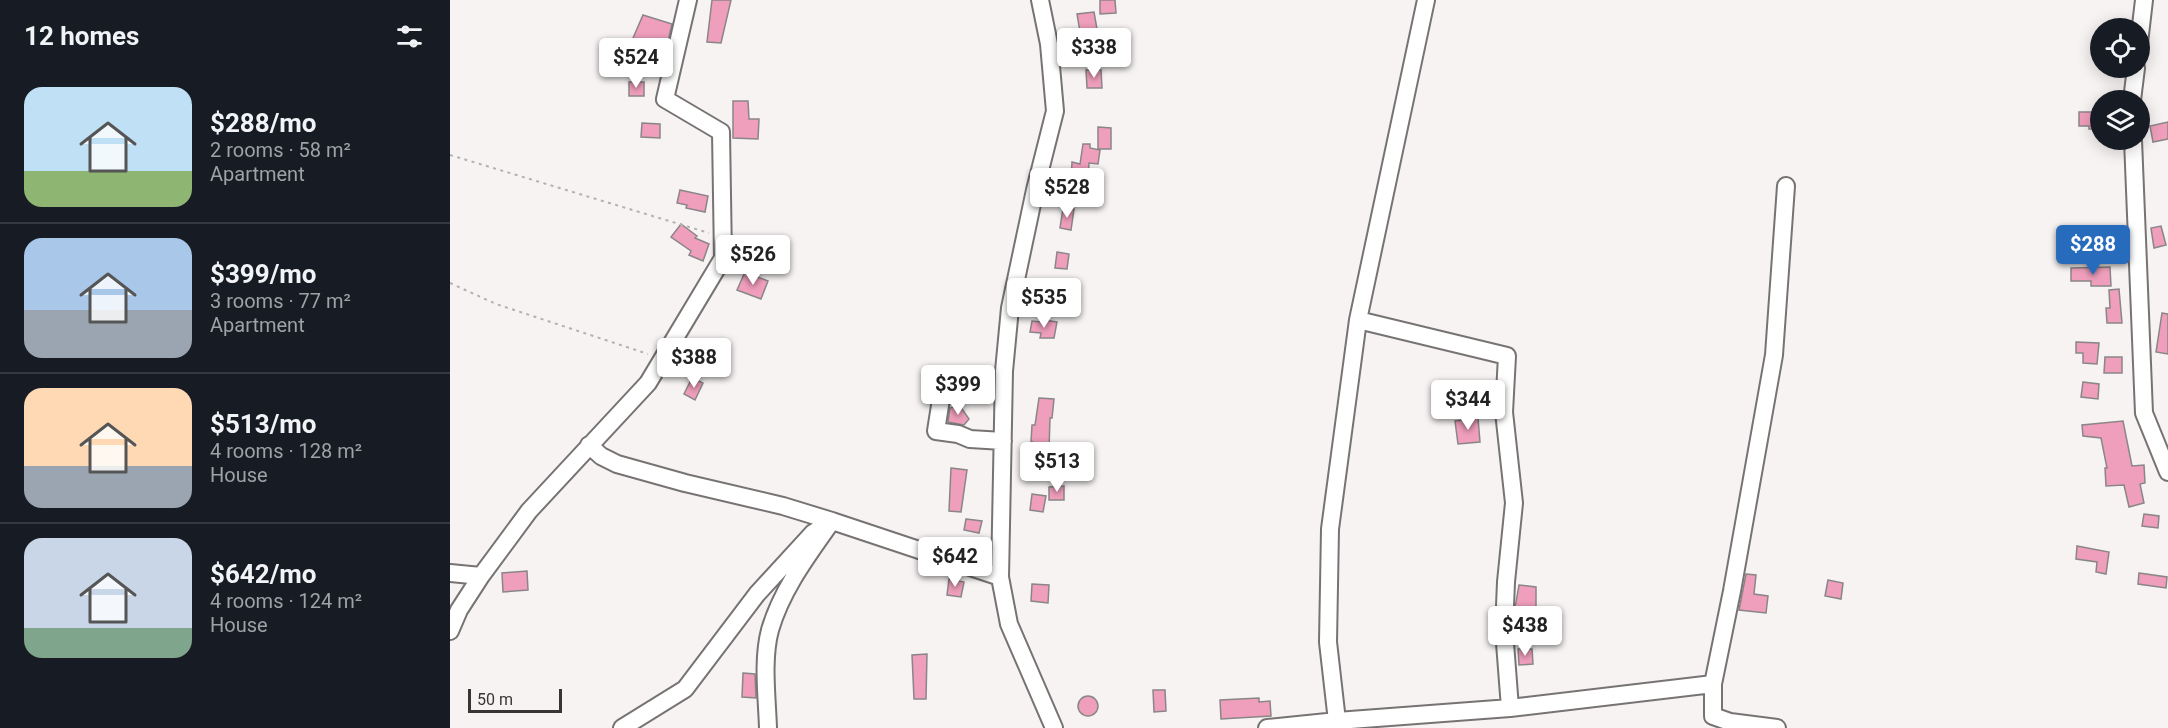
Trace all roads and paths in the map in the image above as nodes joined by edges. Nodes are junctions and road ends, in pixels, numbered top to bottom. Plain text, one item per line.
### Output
1 (688, 0) edge
2 (1040, 0) edge
3 (1426, 0) edge
4 (2144, 0) edge
5 (2142, 18) edge
6 (2133, 150) edge
7 (450, 155) edge
8 (1786, 186) dead end
9 (723, 238) junction
10 (450, 283) edge
11 (1358, 320) junction
12 (662, 359) junction
13 (944, 380) dead end
14 (1003, 441) junction
15 (590, 445) junction
16 (2168, 472) edge
17 (832, 521) junction
18 (450, 573) edge
19 (481, 576) junction
20 (1000, 577) junction
21 (450, 631) edge
22 (1713, 684) junction
23 (1510, 708) junction
24 (1337, 722) junction
25 (1712, 722) edge
26 (622, 728) edge
27 (768, 728) edge
28 (1054, 728) edge
29 (1267, 728) edge
30 (1777, 728) edge

1 - 9 street
2 - 14 street
3 - 11 street
4 - 5 street
6 - 16 street
7 - 9 path
8 - 22 street
9 - 12 street
10 - 12 path
11 - 23 street
11 - 24 street
12 - 15 street
13 - 14 street
14 - 20 street
15 - 17 street
15 - 19 street
17 - 20 street
17 - 26 street
17 - 27 street
18 - 19 street
19 - 21 street
20 - 28 street
22 - 23 street
22 - 25 street
23 - 24 street
24 - 29 street
25 - 30 street

